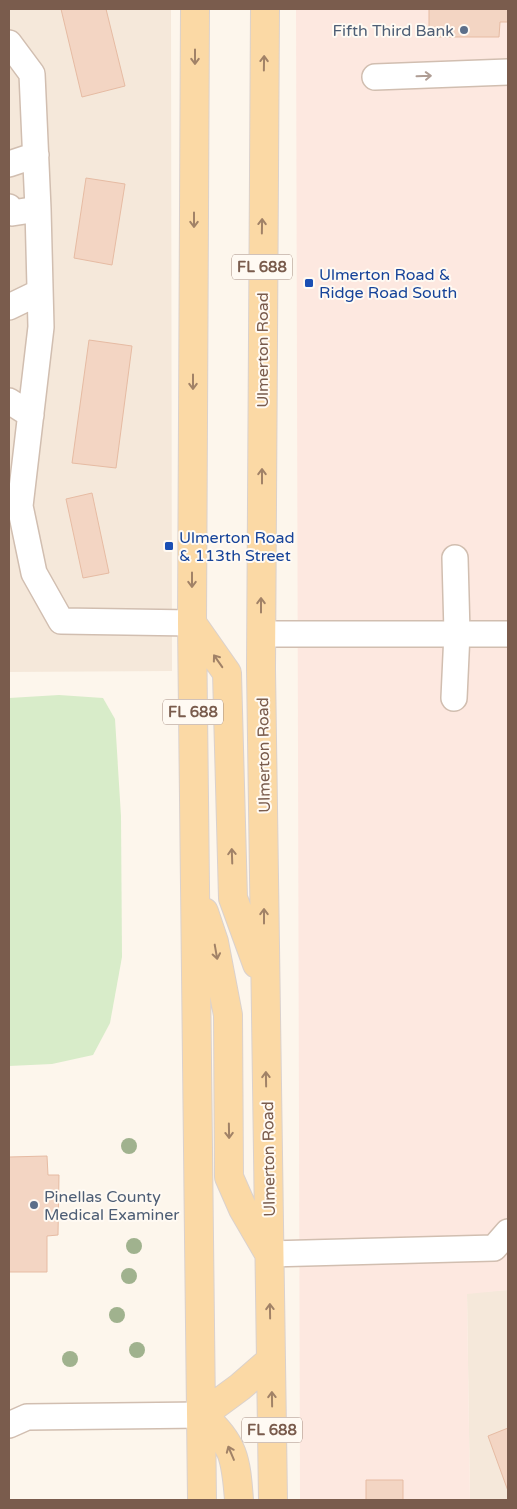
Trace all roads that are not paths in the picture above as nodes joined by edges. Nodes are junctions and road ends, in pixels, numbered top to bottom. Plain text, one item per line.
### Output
1 (195, 9) edge
2 (265, 9) edge
3 (9, 42) edge
4 (508, 72) edge
5 (375, 77) dead end
6 (36, 155) junction
7 (9, 164) edge
8 (9, 207) edge
9 (38, 209) junction
10 (40, 292) junction
11 (9, 307) edge
12 (9, 401) edge
13 (31, 415) junction
14 (15, 509) edge
15 (455, 558) dead end
16 (192, 623) junction
17 (457, 633) junction
18 (261, 634) junction
19 (508, 634) edge
20 (454, 698) dead end
21 (196, 890) junction
22 (265, 987) junction
23 (508, 1232) edge
24 (269, 1254) junction
25 (271, 1360) junction
26 (202, 1415) junction
27 (9, 1425) edge
28 (202, 1500) edge
29 (239, 1500) edge
30 (273, 1500) edge

1 -> 16 main road, FL 688
18 -> 2 main road, Ulmerton Road / FL 688
3 - 6 lane
5 -> 4 lane
6 - 7 lane
6 - 9 lane
8 - 9 lane
9 - 10 lane
10 - 11 lane
10 - 13 lane
12 - 13 lane
13 - 14 lane
14 - 16 lane
15 - 17 lane
16 - 21 main road, FL 688
22 -> 16 main road
17 - 18 lane
17 - 19 lane
17 - 20 lane
22 -> 18 main road, Ulmerton Road / FL 688
21 -> 24 main road
21 - 26 main road, FL 688
24 -> 22 main road, Ulmerton Road / FL 688
23 - 24 lane
25 -> 24 main road, Ulmerton Road / FL 688
25 - 26 main road
30 -> 25 main road, Ulmerton Road / FL 688
26 - 27 lane
26 - 28 main road, FL 688
29 -> 26 main road

